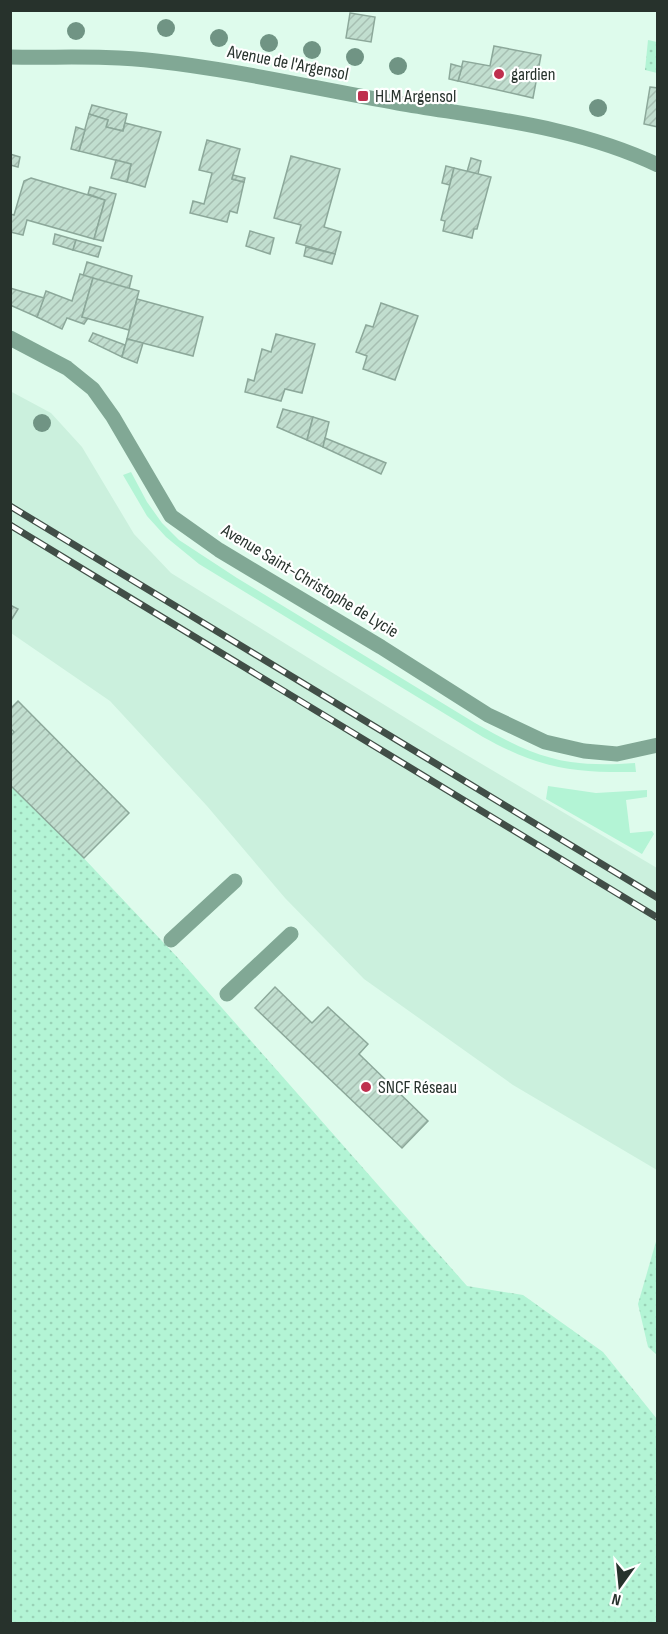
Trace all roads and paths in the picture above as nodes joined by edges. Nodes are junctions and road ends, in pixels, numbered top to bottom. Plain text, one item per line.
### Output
1 (10, 57) edge
2 (657, 165) edge
3 (10, 338) edge
4 (657, 745) edge
5 (236, 881) dead end
6 (291, 933) dead end
7 (171, 940) dead end
8 (227, 994) dead end

1 - 2 street, Avenue de l'Argensol
3 - 4 street, Avenue Saint-Christophe de Lycie
5 - 7 street
6 - 8 street

